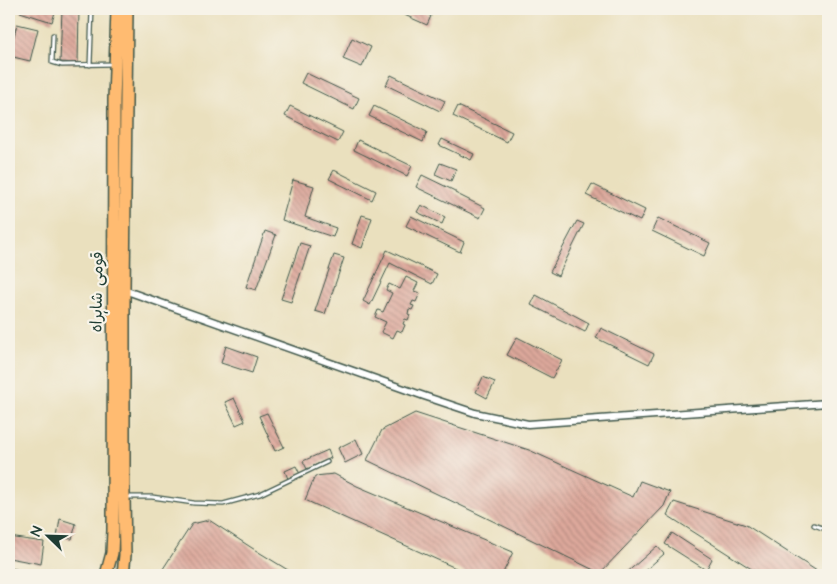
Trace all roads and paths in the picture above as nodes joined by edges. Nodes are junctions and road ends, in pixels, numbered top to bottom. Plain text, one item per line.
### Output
1 (92, 9) edge
2 (117, 9) edge
3 (127, 9) edge
4 (53, 35) dead end
5 (114, 64) junction
6 (90, 65) junction
7 (124, 290) junction
8 (828, 403) edge
9 (327, 462) dead end
10 (124, 497) junction
11 (828, 522) edge
12 (814, 526) dead end
13 (827, 530) edge
14 (106, 575) edge
15 (123, 575) edge

1 - 6 lane
2 - 5 highway, قومی شاہراہ
3 - 7 highway, قومی شاہراہ
4 - 6 lane
5 - 6 lane
5 - 14 highway, قومی شاہراہ
7 - 8 street
7 - 10 highway, قومی شاہراہ
9 - 10 lane
10 - 15 highway, قومی شاہراہ
11 - 13 lane
12 - 13 lane

